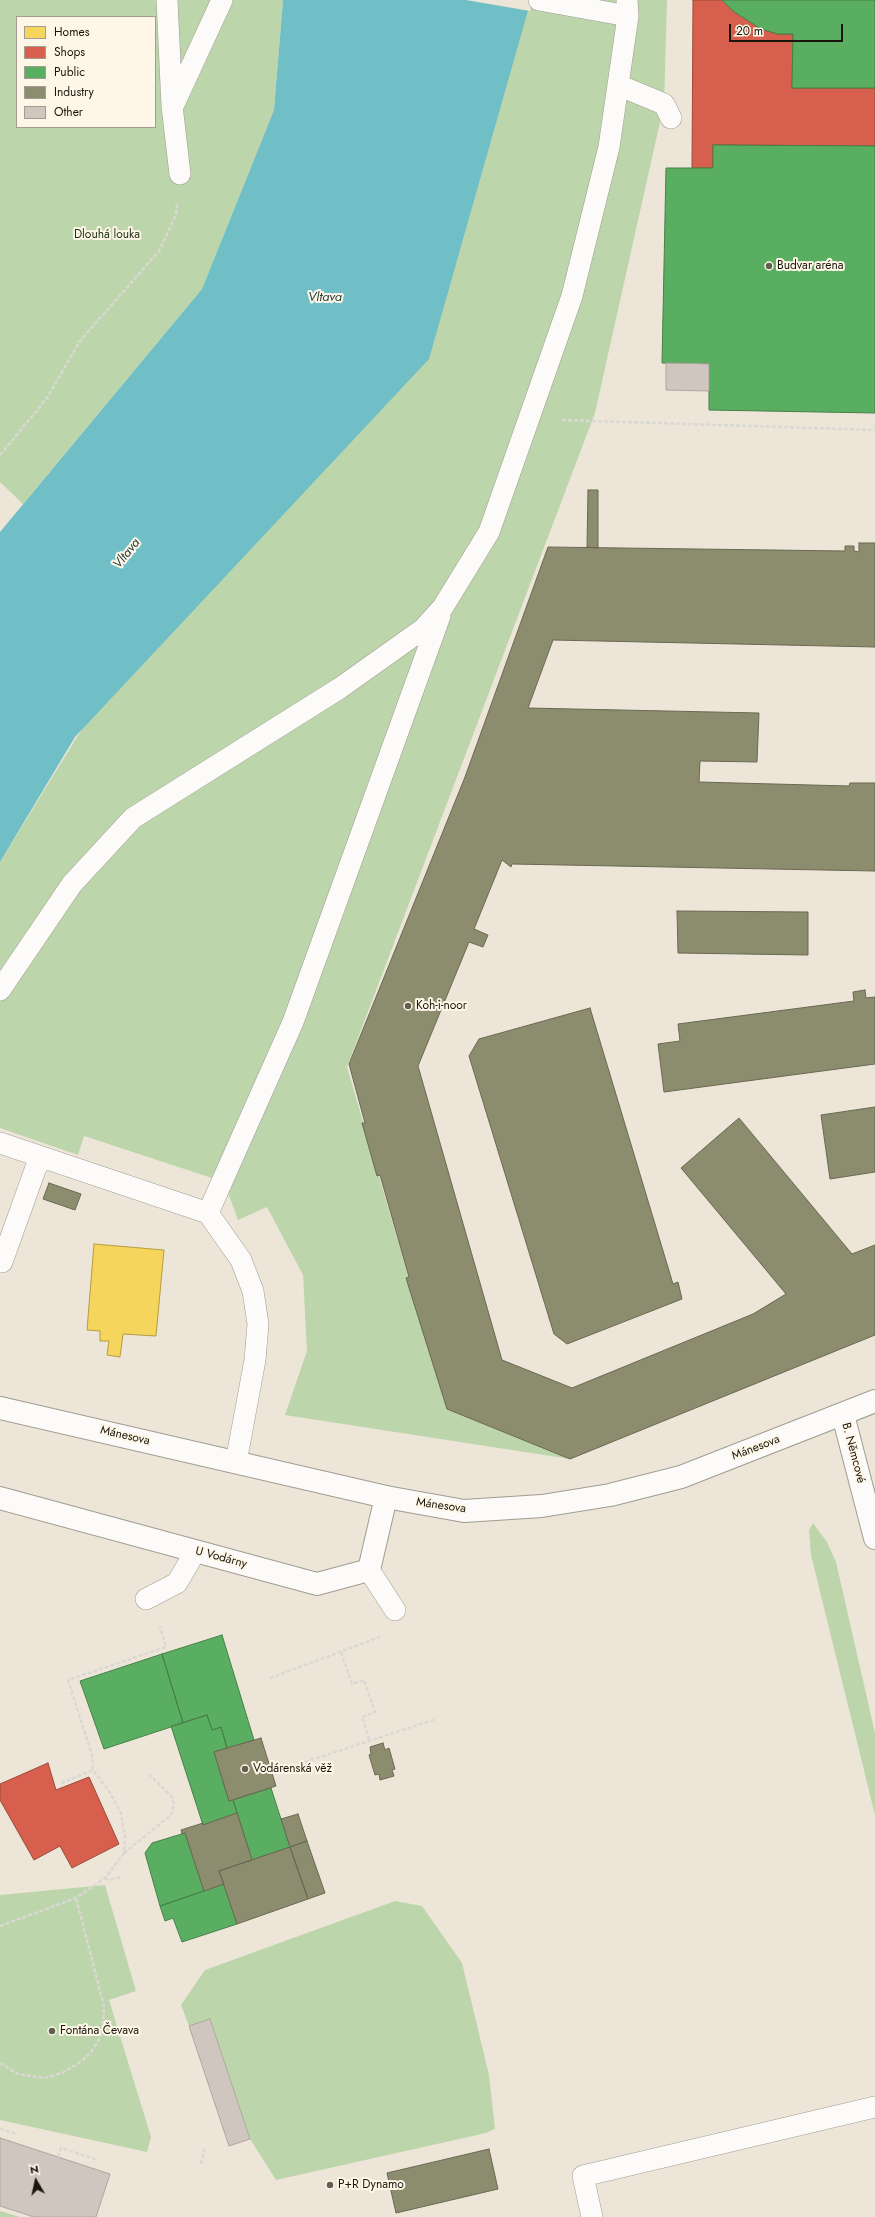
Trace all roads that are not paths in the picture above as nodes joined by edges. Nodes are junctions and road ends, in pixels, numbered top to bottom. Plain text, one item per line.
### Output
1 (167, 0) edge
2 (222, 0) edge
3 (539, 0) edge
4 (622, 10) edge
5 (618, 84) junction
6 (172, 106) junction
7 (671, 118) dead end
8 (180, 174) road end
9 (443, 607) junction
10 (0, 990) edge
11 (0, 1143) edge
12 (42, 1156) junction
13 (208, 1213) junction
14 (2, 1262) dead end
15 (875, 1401) edge
16 (0, 1408) edge
17 (843, 1415) junction
18 (236, 1462) junction
19 (386, 1497) junction
20 (0, 1498) edge
21 (875, 1538) edge
22 (196, 1552) junction
23 (369, 1570) junction
24 (148, 1598) road end
25 (395, 1610) dead end
26 (875, 2107) edge
27 (592, 2217) edge

1 - 6 lane
2 - 6 lane
3 - 4 lane
4 - 5 lane
5 - 7 lane
5 - 9 lane
6 - 8 lane
9 - 10 lane
9 - 13 lane
11 - 12 lane
12 - 13 lane
12 - 14 lane
13 - 18 lane
15 - 17 main road, Mánesova
16 - 18 main road, Mánesova
17 - 19 main road, Mánesova
17 - 21 main road, B. Němcové
18 - 19 main road, Mánesova
19 - 23 main road
20 - 22 main road, U Vodárny
22 - 23 main road, U Vodárny
22 - 24 lane
23 - 25 lane
26 - 27 lane

